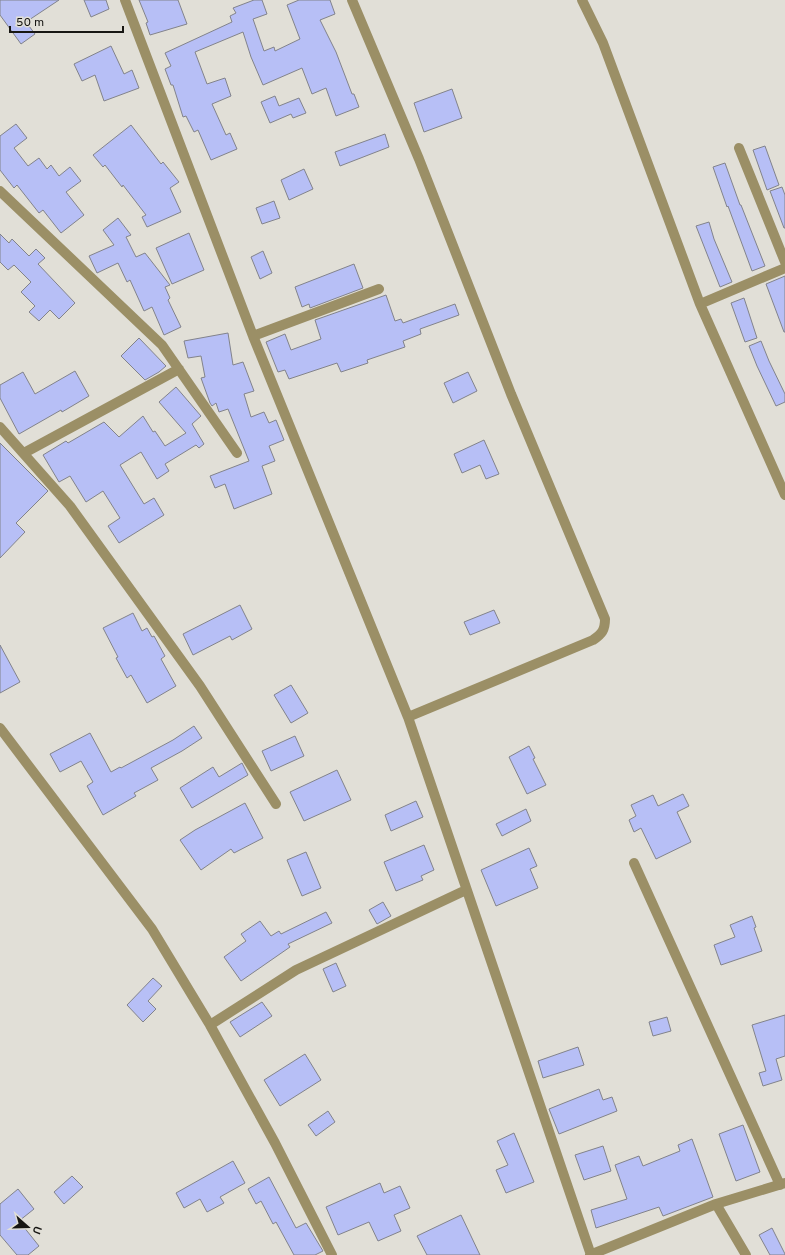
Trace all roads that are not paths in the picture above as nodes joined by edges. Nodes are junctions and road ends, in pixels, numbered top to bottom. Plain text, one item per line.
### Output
1 (125, 0) edge
2 (352, 0) edge
3 (582, 0) edge
4 (739, 148) dead end
5 (0, 191) edge
6 (785, 262) edge
7 (785, 268) edge
8 (379, 289) dead end
9 (700, 304) junction
10 (253, 336) junction
11 (179, 369) junction
12 (2, 433) edge
13 (24, 452) junction
14 (237, 453) dead end
15 (785, 495) edge
16 (408, 717) junction
17 (0, 728) edge
18 (276, 804) dead end
19 (634, 863) dead end
20 (466, 890) junction
21 (210, 1024) junction
22 (782, 1184) edge
23 (716, 1204) junction
24 (332, 1255) edge
25 (590, 1255) edge
26 (746, 1255) edge

1 - 10 street
2 - 16 street
3 - 9 street
4 - 6 street
5 - 11 street
7 - 9 street
8 - 10 street
9 - 15 street
10 - 16 street
11 - 13 street
11 - 14 street
12 - 13 street
13 - 18 street
16 - 20 street
17 - 21 street
19 - 22 street
20 - 21 street
20 - 25 street
21 - 24 street
22 - 23 street
23 - 25 street
23 - 26 street

